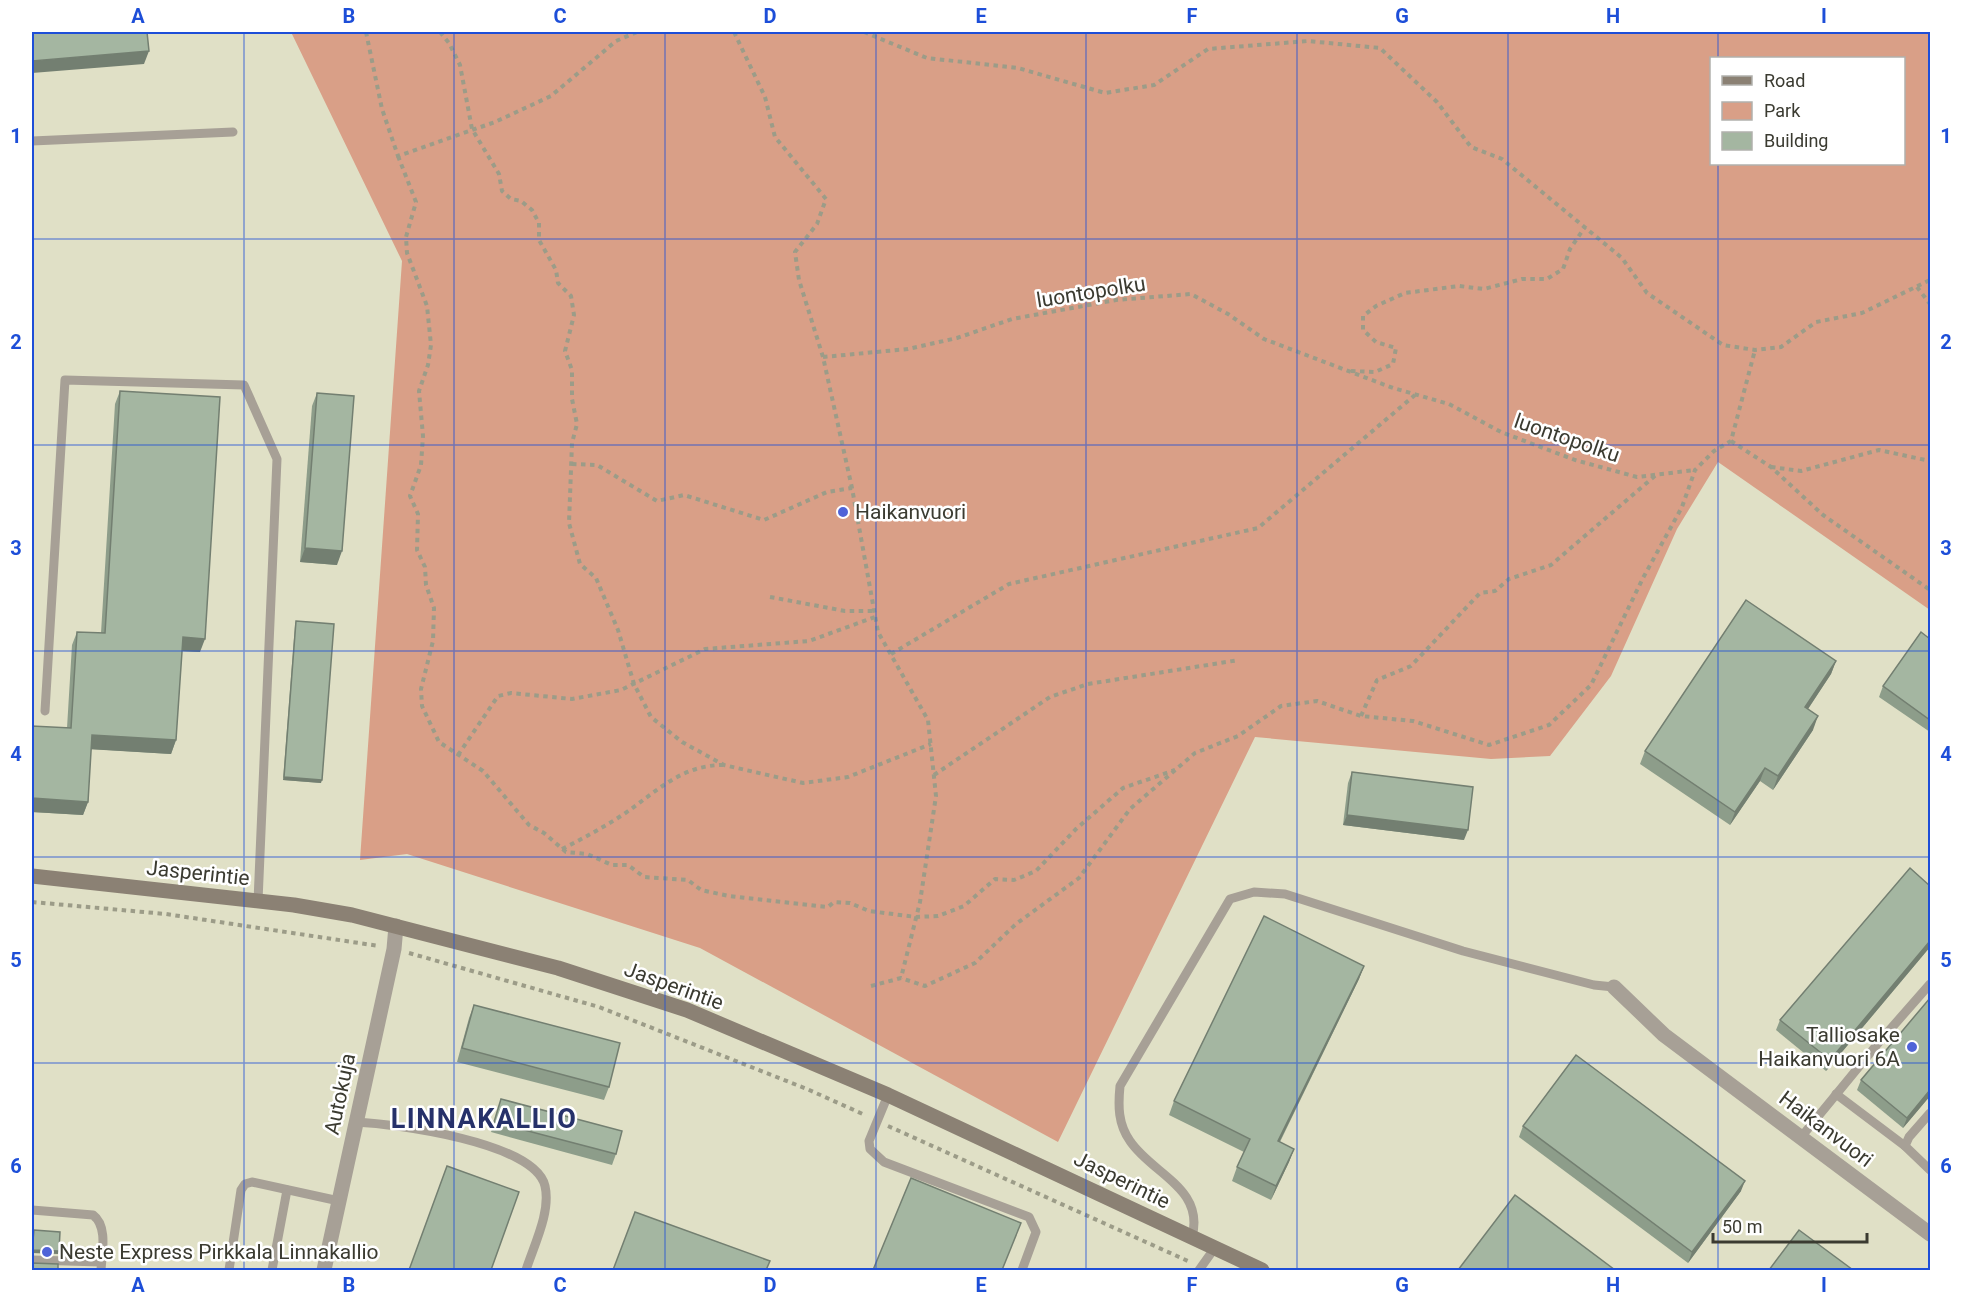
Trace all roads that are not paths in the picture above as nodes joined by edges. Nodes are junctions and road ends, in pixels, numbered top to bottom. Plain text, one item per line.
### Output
1 (233, 132) dead end
2 (32, 141) edge
3 (45, 711) dead end
4 (32, 876) edge
5 (258, 901) junction
6 (396, 926) junction
7 (1930, 984) edge
8 (1614, 987) joint
9 (1836, 1094) junction
10 (888, 1095) junction
11 (1930, 1113) edge
12 (356, 1122) junction
13 (1802, 1136) junction
14 (1905, 1146) junction
15 (1930, 1170) edge
16 (287, 1190) junction
17 (339, 1201) junction
18 (32, 1210) edge
19 (1930, 1234) edge
20 (1192, 1237) junction
21 (1214, 1249) junction
22 (32, 1260) edge
23 (101, 1266) edge
24 (1200, 1269) edge
25 (228, 1270) edge
26 (272, 1270) edge
27 (324, 1270) edge
28 (526, 1270) edge
29 (1022, 1270) edge
30 (1262, 1270) edge

1 - 2 lane
3 - 5 lane
4 - 5 main road, Jasperintie
5 - 6 main road, Jasperintie
6 - 10 main road, Jasperintie
6 - 12 street, Autokuja
7 - 9 lane
8 - 13 street, Haikanvuori
8 - 20 lane
9 - 13 lane
9 - 14 lane
10 - 20 main road, Jasperintie
10 - 29 lane
11 - 14 lane
12 - 17 street, Autokuja
12 - 28 lane
13 - 19 street, Haikanvuori
14 - 15 lane
16 - 17 lane
16 - 25 lane
16 - 26 lane
17 - 27 street, Autokuja
18 - 23 lane
20 - 21 main road, Jasperintie
21 - 24 lane
21 - 30 main road, Jasperintie
22 - 23 lane

